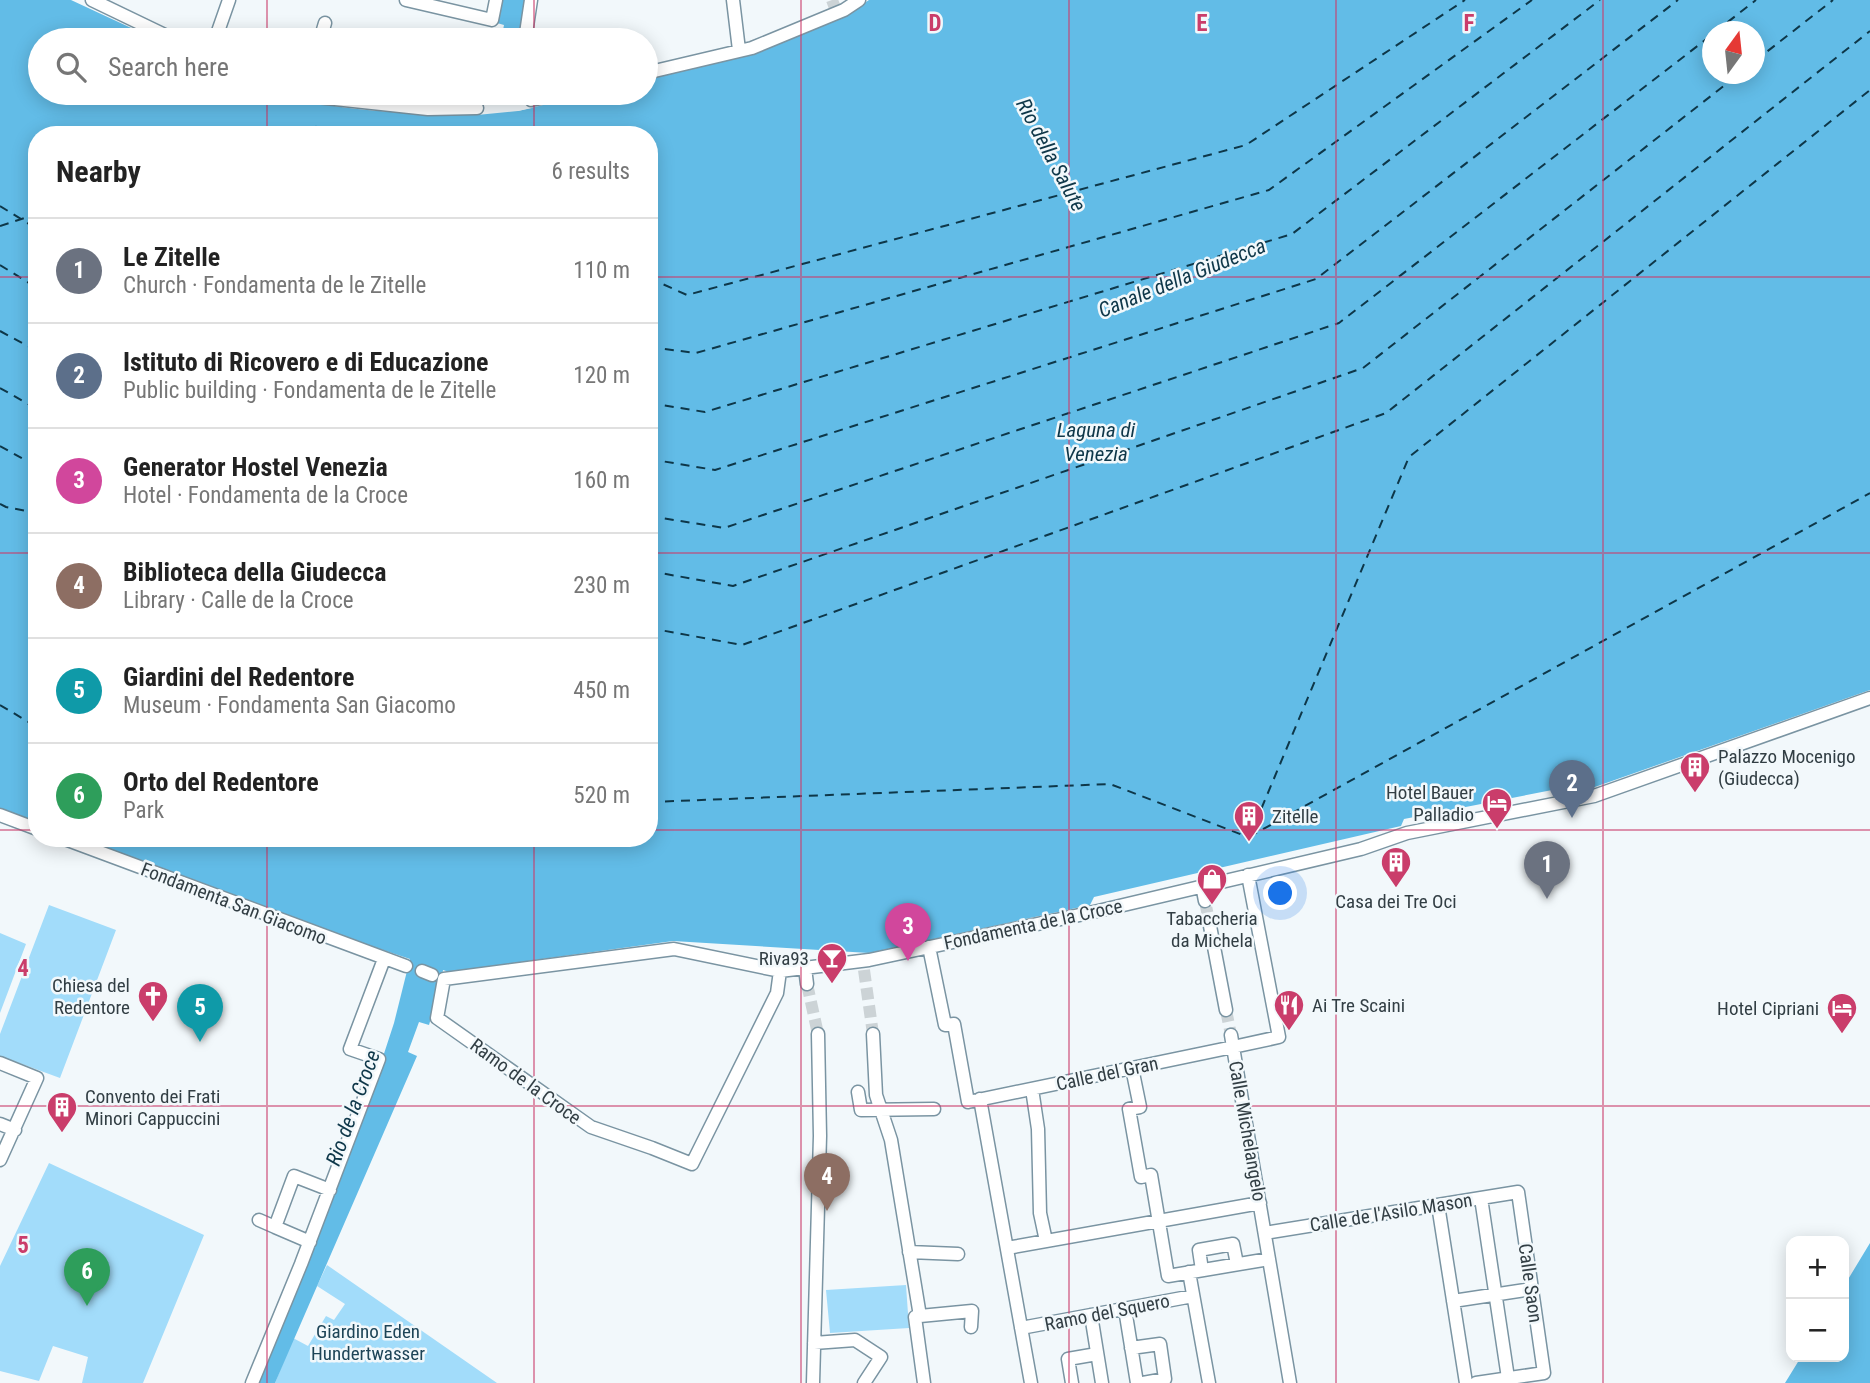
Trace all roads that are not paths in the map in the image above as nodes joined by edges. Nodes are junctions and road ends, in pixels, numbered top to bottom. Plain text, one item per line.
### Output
1 (92, 0) edge
2 (229, 0) edge
3 (405, 0) edge
4 (496, 0) edge
5 (531, 0) edge
6 (733, 0) edge
7 (859, 0) edge
8 (325, 23) dead end
9 (150, 28) edge
10 (219, 28) edge
11 (324, 28) edge
12 (527, 28) edge
13 (739, 50) junction
14 (658, 70) edge
15 (394, 105) edge
16 (477, 108) dead end
17 (1870, 698) edge
18 (0, 815) edge
19 (28, 826) edge
20 (86, 847) edge
21 (1248, 875) junction
22 (1202, 885) junction
23 (1205, 901) tunnel mouth
24 (1210, 926) tunnel mouth
25 (929, 947) junction
26 (384, 959) junction
27 (406, 966) dead end
28 (805, 968) junction
29 (780, 971) junction
30 (432, 975) joint
31 (807, 984) tunnel mouth
32 (1226, 1010) tunnel mouth
33 (817, 1034) tunnel mouth
34 (873, 1034) tunnel mouth
35 (1232, 1041) junction
36 (0, 1063) edge
37 (1132, 1068) junction
38 (1032, 1089) junction
39 (858, 1092) dead end
40 (980, 1099) junction
41 (880, 1108) junction
42 (934, 1108) dead end
43 (0, 1124) edge
44 (15, 1130) junction
45 (0, 1160) edge
46 (330, 1190) junction
47 (1518, 1192) joint
48 (1481, 1198) junction
49 (1260, 1203) junction
50 (1438, 1205) junction
51 (259, 1220) dead end
52 (1158, 1221) junction
53 (275, 1227) junction
54 (1265, 1233) junction
55 (310, 1241) junction
56 (1046, 1241) junction
57 (1007, 1248) junction
58 (909, 1252) junction
59 (958, 1254) dead end
60 (1269, 1259) junction
61 (1237, 1265) junction
62 (1196, 1271) junction
63 (1168, 1276) junction
64 (1532, 1289) junction
65 (1495, 1295) junction
66 (1194, 1296) junction
67 (1172, 1300) junction
68 (1453, 1301) junction
69 (1125, 1309) junction
70 (1091, 1315) junction
71 (920, 1317) junction
72 (971, 1327) dead end
73 (1021, 1328) junction
74 (814, 1343) junction
75 (1131, 1348) junction
76 (1097, 1354) junction
77 (1508, 1378) junction
78 (252, 1383) edge
79 (813, 1383) edge
80 (864, 1383) edge
81 (924, 1383) edge
82 (1031, 1383) edge
83 (1072, 1383) edge
84 (1102, 1383) edge
85 (1137, 1383) edge
86 (1143, 1383) edge
87 (1209, 1383) edge
88 (1290, 1383) edge
89 (1466, 1383) edge
90 (1476, 1383) edge

1 - 9 street
2 - 10 street
3 - 4 street
5 - 12 street
6 - 13 street
7 - 13 street
8 - 11 street
13 - 14 street
15 - 16 street
17 - 21 street, Fondamenta de la Croce
18 - 19 street
20 - 26 street, Fondamenta San Giacomo
21 - 22 street, Fondamenta de la Croce
21 - 35 street, Calle Michelangelo
22 - 23 street
22 - 25 street, Fondamenta de la Croce
24 - 32 street
25 - 28 street, Fondamenta de la Croce
25 - 40 street
26 - 27 street, Fondamenta San Giacomo
26 - 46 street
28 - 29 street, Fondamenta de la Croce
28 - 31 street
29 - 30 street, Fondamenta de la Croce
29 - 30 street, Ramo de la Croce
33 - 74 street
34 - 41 street
35 - 37 street, Calle del Gran
35 - 49 street, Calle Michelangelo
36 - 44 street
37 - 38 street, Calle del Gran
37 - 52 street
38 - 40 street, Calle del Gran
38 - 56 street
39 - 41 street
40 - 57 street
41 - 42 street
41 - 58 street
43 - 44 street
44 - 45 street
46 - 53 street
46 - 55 street
47 - 48 street, Calle de l'Asilo Mason
47 - 64 street, Calle Saon
48 - 50 street, Calle de l'Asilo Mason
48 - 65 street
49 - 52 street
49 - 54 street, Calle Michelangelo
50 - 54 street, Calle de l'Asilo Mason
50 - 68 street
51 - 53 street
52 - 56 street
52 - 63 street
53 - 55 street
54 - 60 street, Calle Michelangelo
55 - 78 street
56 - 57 street
57 - 73 street
58 - 59 street
58 - 71 street
60 - 61 street
60 - 88 street, Calle Michelangelo
61 - 62 street
61 - 62 street
62 - 63 street
62 - 66 street
63 - 67 street
64 - 65 street
64 - 77 street, Calle Saon
65 - 68 street
65 - 77 street
66 - 67 street, Ramo del Squero
66 - 87 street
67 - 69 street, Ramo del Squero
68 - 89 street
69 - 70 street, Ramo del Squero
69 - 75 street
70 - 73 street, Ramo del Squero
70 - 76 street
71 - 72 street
71 - 81 street
73 - 82 street
74 - 79 street
74 - 80 street
75 - 85 street
75 - 86 street
76 - 83 street
76 - 84 street
77 - 90 street

